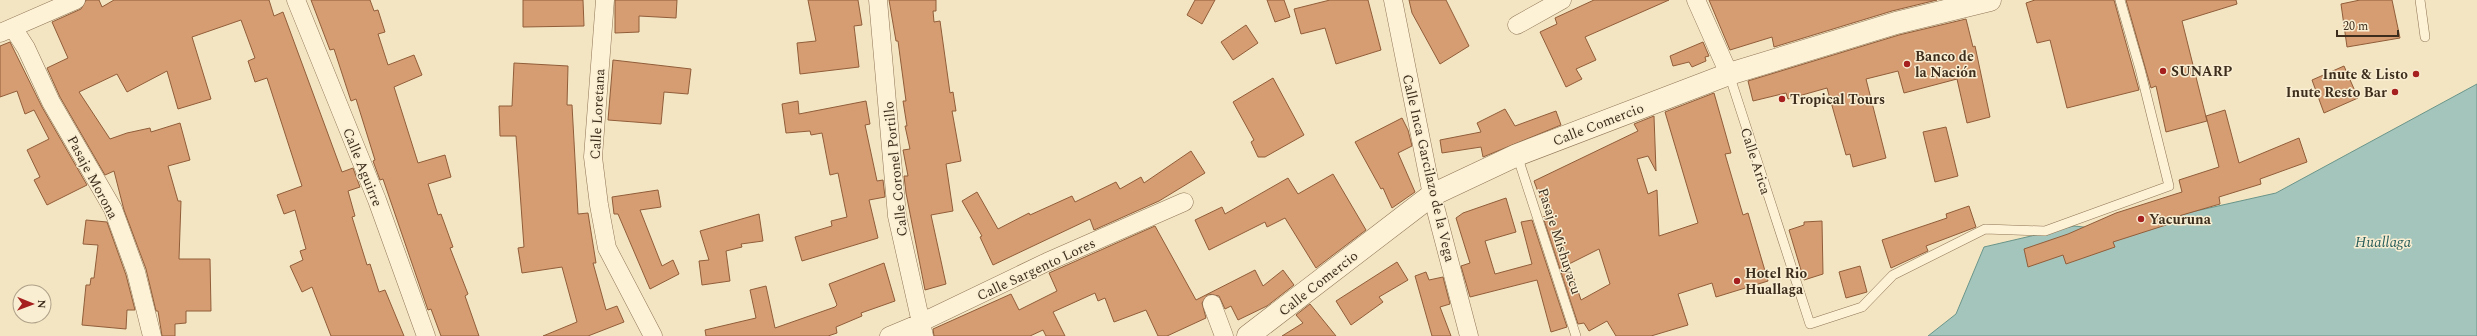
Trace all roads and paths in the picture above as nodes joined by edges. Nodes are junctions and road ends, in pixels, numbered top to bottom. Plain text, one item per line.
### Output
1 (76, 0) edge
2 (296, 0) edge
3 (605, 0) edge
4 (878, 0) edge
5 (1393, 0) edge
6 (1562, 0) edge
7 (1696, 0) edge
8 (1990, 0) edge
9 (2120, 0) edge
10 (2420, 0) edge
11 (1517, 25) dead end
12 (6, 30) edge
13 (2425, 37) dead end
14 (1728, 74) junction
15 (1517, 155) junction
16 (1432, 195) junction
17 (1184, 202) dead end
18 (1212, 304) dead end
19 (922, 330) edge
20 (152, 336) edge
21 (426, 336) edge
22 (653, 336) edge
23 (889, 336) edge
24 (1224, 336) edge
25 (1248, 336) edge
26 (1469, 336) edge
27 (1576, 336) edge

1 - 12 street
2 - 21 street, Calle Aguirre
3 - 22 street, Calle Loretana
4 - 19 street, Calle Coronel Portillo
5 - 16 street, Calle Inca Garcilazo de la Vega
6 - 11 street
7 - 14 street, Calle Arica
8 - 14 street, Calle Comercio
9 - 14 lane, Calle Arica
10 - 13 lane
12 - 20 street, Pasaje Morona
14 - 15 street, Calle Comercio
15 - 16 street, Calle Comercio
15 - 27 lane, Pasaje Mishuyacu
16 - 25 street, Calle Comercio
16 - 26 street, Calle Inca Garcilazo de la Vega
17 - 19 street, Calle Sargento Lores
18 - 24 street
19 - 23 street, Calle Sargento Lores

